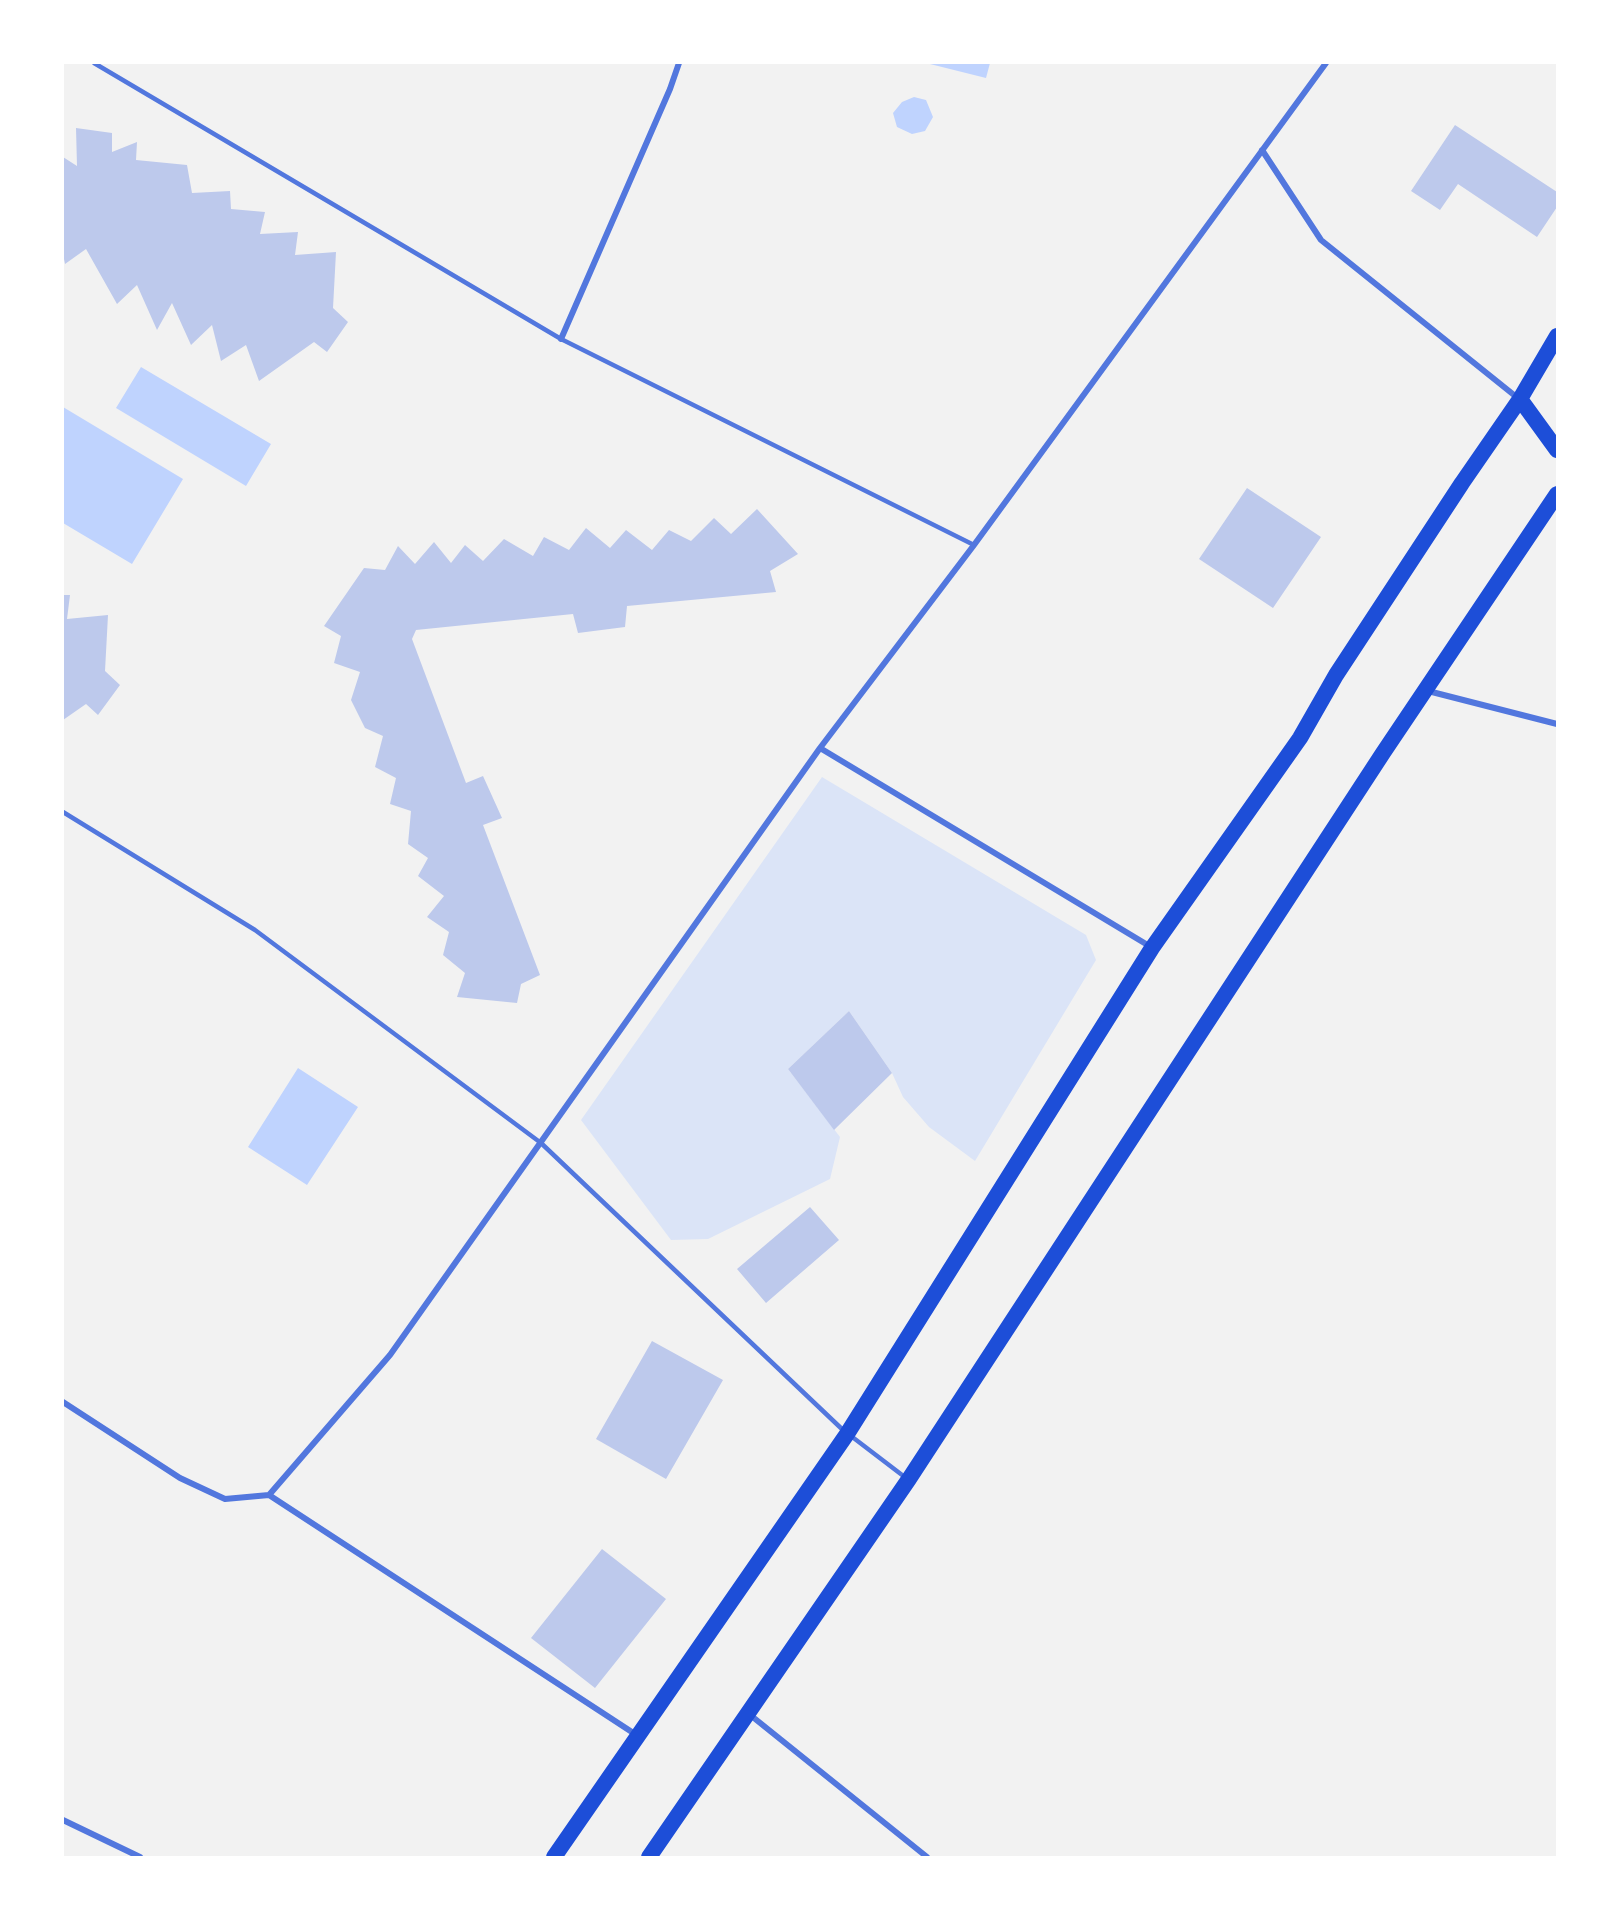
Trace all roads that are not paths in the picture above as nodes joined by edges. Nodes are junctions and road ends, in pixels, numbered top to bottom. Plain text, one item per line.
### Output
1 (94, 63) edge
2 (679, 63) edge
3 (1326, 63) edge
4 (1262, 150) junction
5 (1557, 336) edge
6 (561, 339) junction
7 (1520, 399) junction
8 (1557, 450) edge
9 (1557, 494) edge
10 (974, 545) junction
11 (1424, 691) junction
12 (1557, 724) edge
13 (820, 748) junction
14 (63, 812) edge
15 (1152, 948) junction
16 (541, 1143) junction
17 (63, 1402) edge
18 (847, 1434) junction
19 (909, 1479) junction
20 (269, 1495) junction
21 (748, 1713) junction
22 (638, 1736) junction
23 (63, 1820) edge
24 (140, 1857) edge
25 (554, 1857) edge
26 (649, 1857) edge
27 (927, 1857) edge

1 - 6 lane
2 - 6 street
3 - 4 street
4 - 7 street
4 - 10 street
5 - 7 highway
6 - 10 lane
7 - 8 highway
7 - 15 highway
9 - 11 highway
10 - 13 street
11 - 12 street
11 - 19 highway
13 - 15 street
13 - 16 street
14 - 16 lane
15 - 18 highway
16 - 18 lane
16 - 20 street
17 - 20 street
18 - 19 lane
18 - 22 highway
19 - 21 highway
20 - 22 street
21 - 26 highway
21 - 27 street
22 - 25 highway
23 - 24 street

